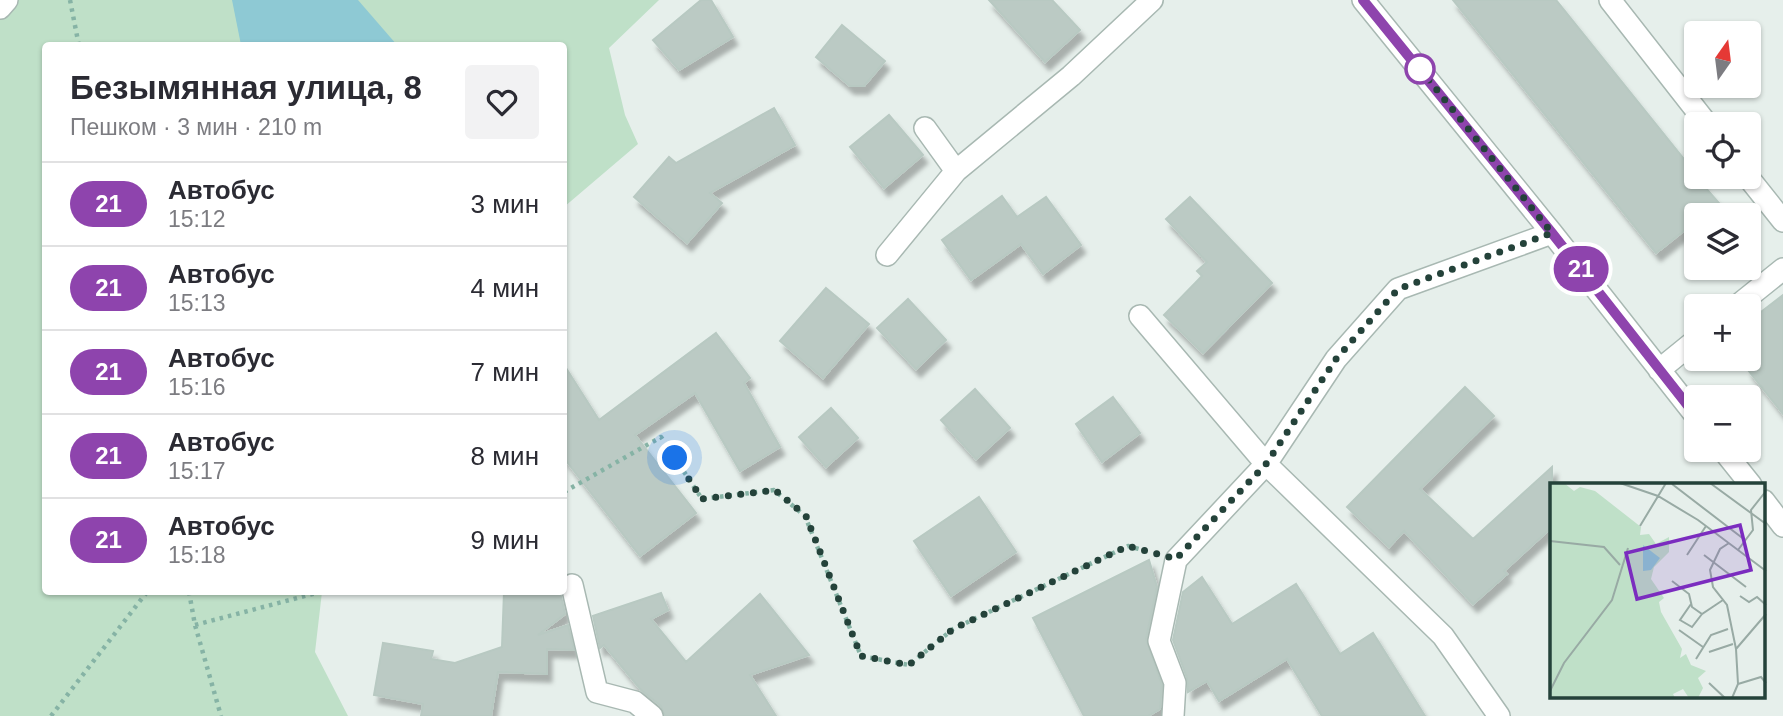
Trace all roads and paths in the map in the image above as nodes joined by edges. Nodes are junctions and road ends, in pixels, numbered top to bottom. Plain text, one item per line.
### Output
1 (7, 0) edge
2 (70, 0) edge
3 (1152, 0) edge
4 (1363, 0) edge
5 (1610, 0) edge
6 (0, 8) edge
7 (78, 42) edge
8 (1698, 112) edge
9 (925, 128) dead end
10 (956, 170) junction
11 (1758, 189) edge
12 (1783, 221) edge
13 (1552, 233) junction
14 (887, 255) dead end
15 (1783, 269) edge
16 (1752, 294) edge
17 (1140, 316) dead end
18 (1684, 350) edge
19 (1659, 370) junction
20 (1684, 401) edge
21 (1733, 462) edge
22 (1266, 464) junction
23 (1749, 483) edge
24 (567, 490) edge
25 (1766, 504) edge
26 (1783, 526) edge
27 (1176, 559) junction
28 (572, 585) dead end
29 (145, 595) edge
30 (190, 595) edge
31 (309, 595) edge
32 (195, 625) junction
33 (51, 716) edge
34 (221, 716) edge
35 (652, 716) edge
36 (1173, 716) edge
37 (1500, 716) edge

1 - 6 street
2 - 7 path
3 - 10 street
4 - 13 street
5 - 8 street
9 - 10 street
10 - 14 street
11 - 12 street
13 - 19 street
13 - 22 street
15 - 16 street
17 - 22 street
18 - 19 street
19 - 20 street
21 - 23 street
22 - 27 street
22 - 37 street
24 - 27 path
25 - 26 street
27 - 36 street
28 - 35 street
29 - 33 path
30 - 32 path
31 - 32 path
32 - 34 path

